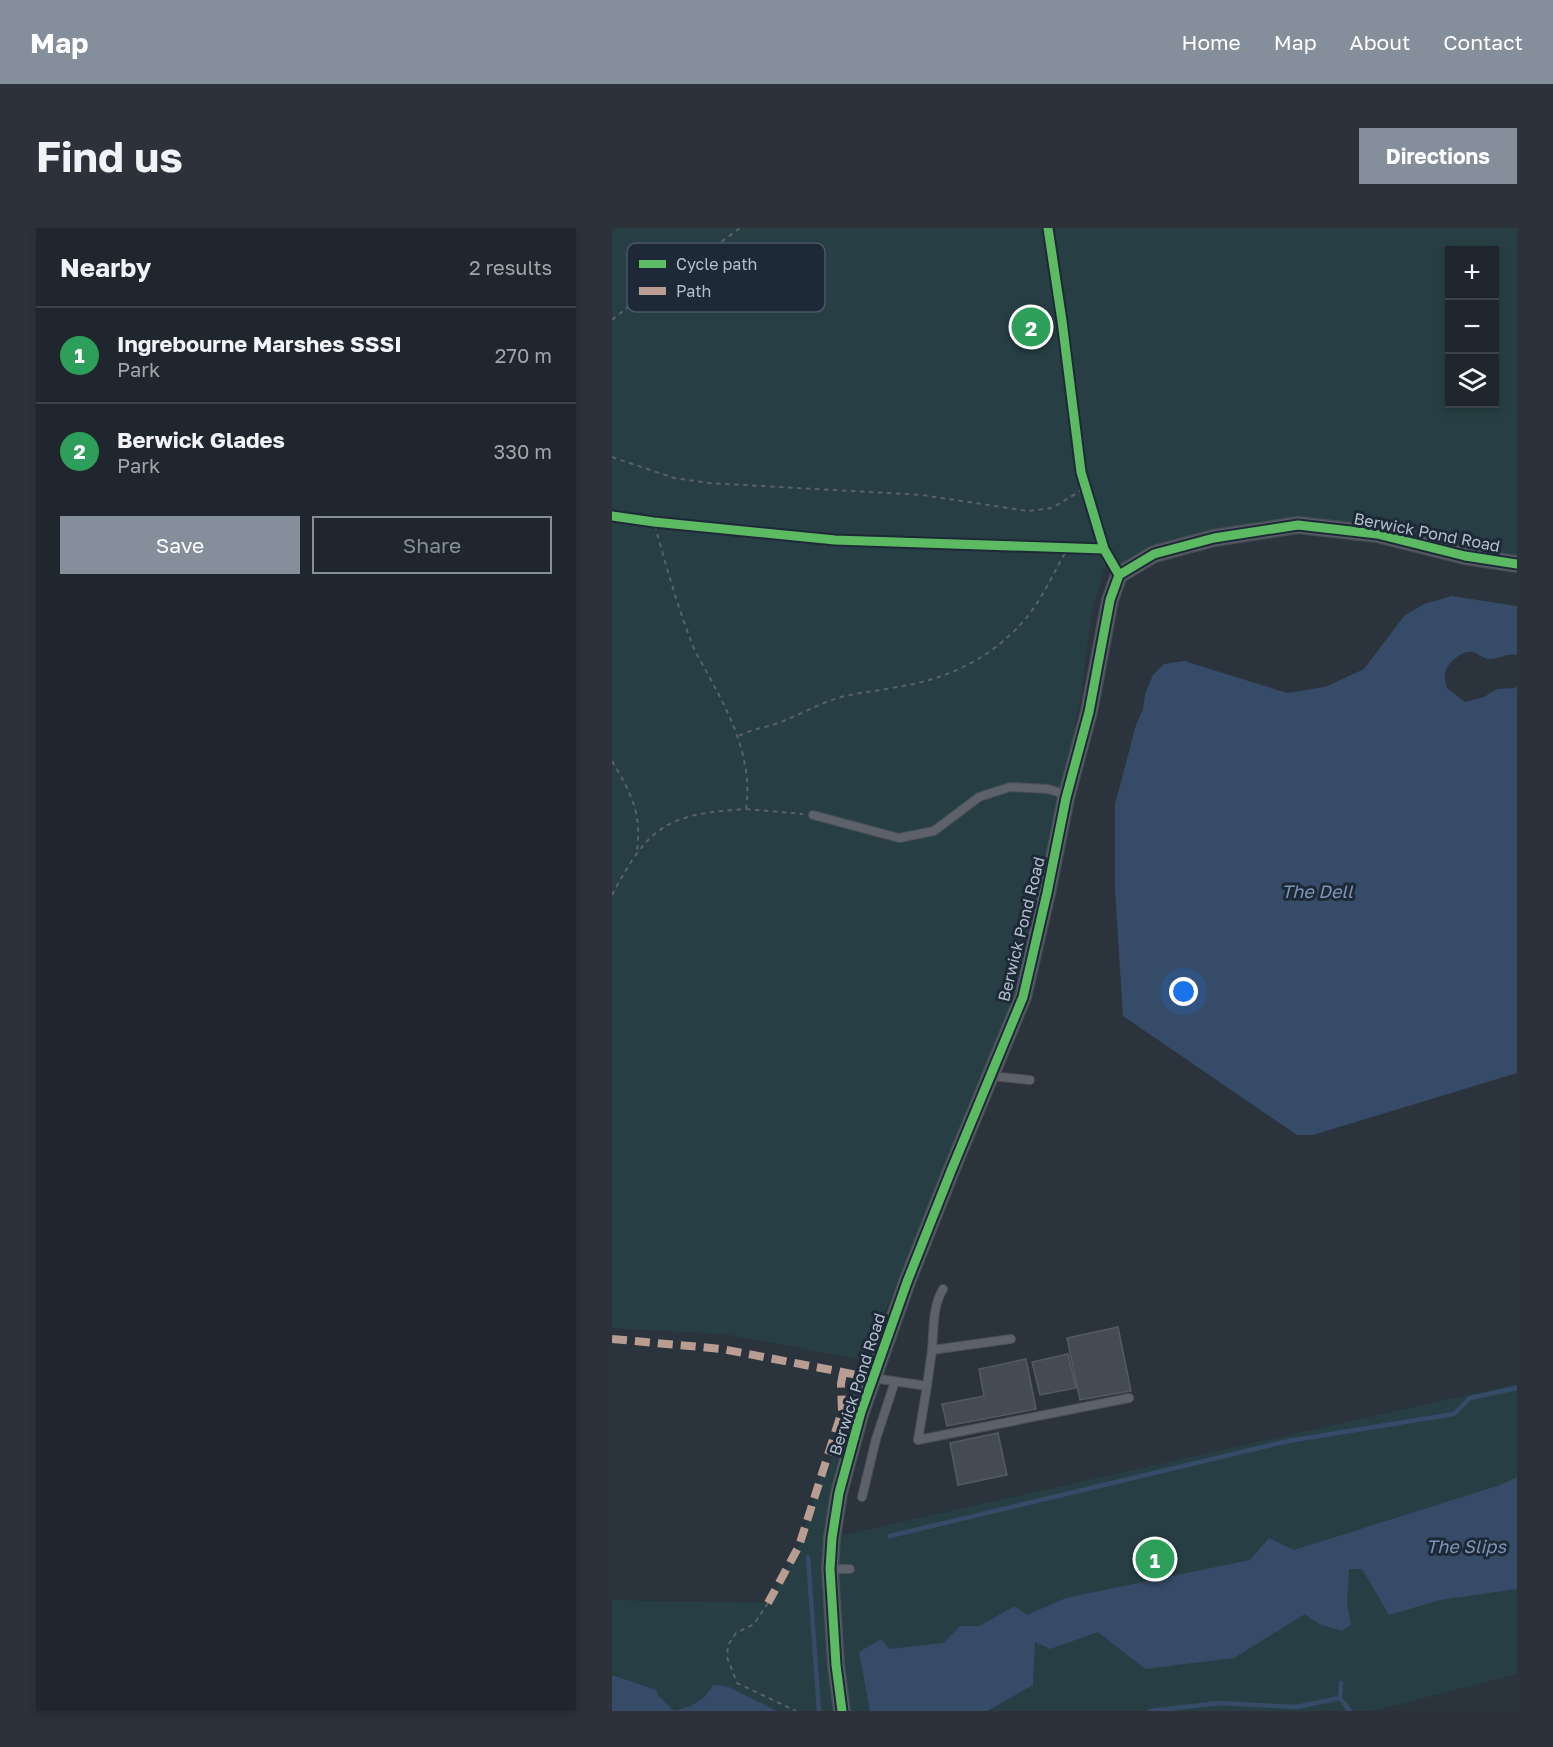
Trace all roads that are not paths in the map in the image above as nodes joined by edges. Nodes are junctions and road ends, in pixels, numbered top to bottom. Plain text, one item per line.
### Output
1 (1517, 564) edge
2 (1066, 798) junction
3 (813, 815) road end
4 (990, 1076) junction
5 (1030, 1080) dead end
6 (943, 1289) dead end
7 (1011, 1339) dead end
8 (932, 1350) junction
9 (873, 1378) junction
10 (895, 1381) junction
11 (927, 1386) junction
12 (1129, 1398) dead end
13 (862, 1497) dead end
14 (831, 1569) junction
15 (850, 1569) dead end
16 (842, 1711) edge

1 - 2 street, Berwick Pond Road
2 - 3 lane
2 - 4 street, Berwick Pond Road
4 - 5 lane
4 - 9 street, Berwick Pond Road
6 - 8 lane
7 - 8 lane
8 - 11 lane
9 - 10 lane
9 - 14 street, Berwick Pond Road
10 - 11 lane
10 - 13 lane
11 - 12 lane
14 - 15 lane
14 - 16 street, Berwick Pond Road

